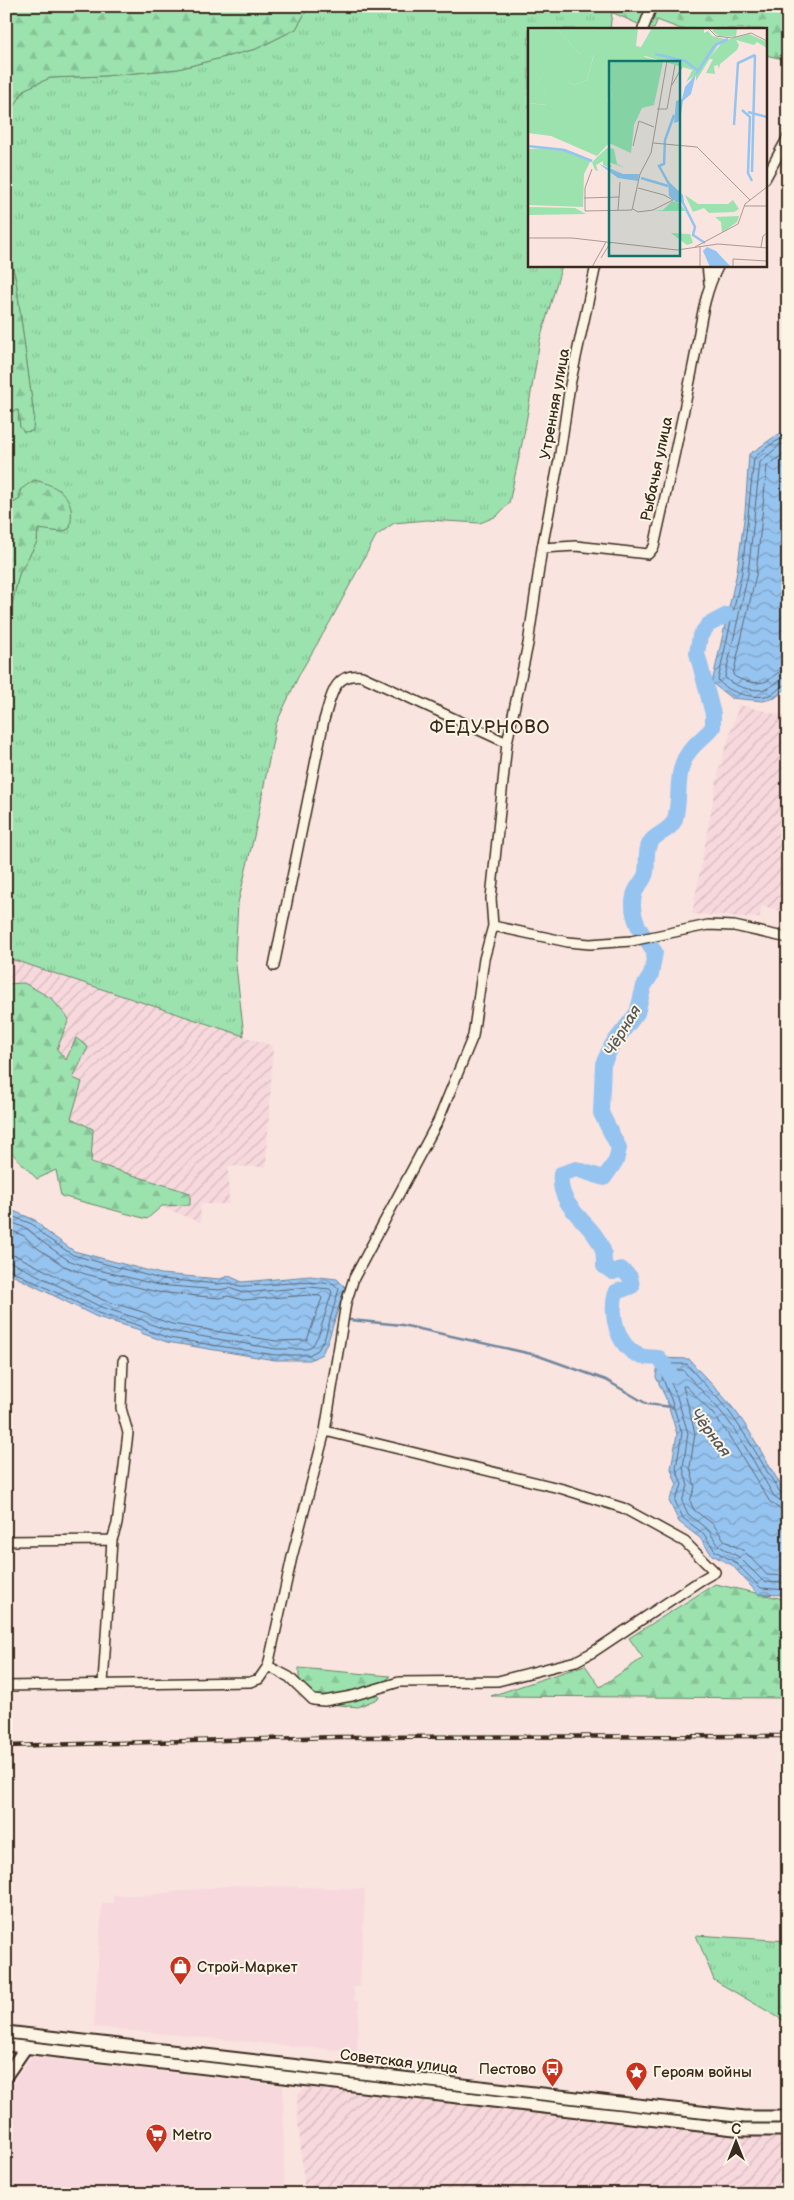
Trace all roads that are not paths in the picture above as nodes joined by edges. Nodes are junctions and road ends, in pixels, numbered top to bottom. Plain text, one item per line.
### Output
1 (652, 6) edge
2 (643, 28) edge
3 (788, 137) edge
4 (766, 177) edge
5 (596, 266) edge
6 (707, 266) edge
7 (718, 266) edge
8 (709, 283) junction
9 (542, 548) junction
10 (507, 743) junction
11 (493, 926) junction
12 (788, 938) edge
13 (274, 966) dead end
14 (123, 1361) dead end
15 (324, 1431) junction
16 (112, 1540) junction
17 (6, 1541) edge
18 (268, 1666) junction
19 (103, 1684) junction
20 (6, 1686) edge
21 (6, 2032) edge
22 (6, 2045) edge
23 (26, 2047) junction
24 (6, 2076) edge
25 (788, 2117) edge
26 (788, 2130) edge

1 - 2 street
3 - 4 street
5 - 9 street, Утренняя улица
6 - 8 street
7 - 8 street
8 - 9 street, Рыбачья улица
9 - 10 street, Утренняя улица
10 - 11 street, Утренняя улица
10 - 13 street
11 - 12 street
11 - 15 street, Утренняя улица
14 - 16 street
15 - 18 street, Утренняя улица
15 - 18 street
16 - 17 street
16 - 19 street
18 - 19 street
19 - 20 street
21 - 25 main road, Советская улица
22 - 23 main road, Советская улица
23 - 24 main road
23 - 26 main road, Советская улица

